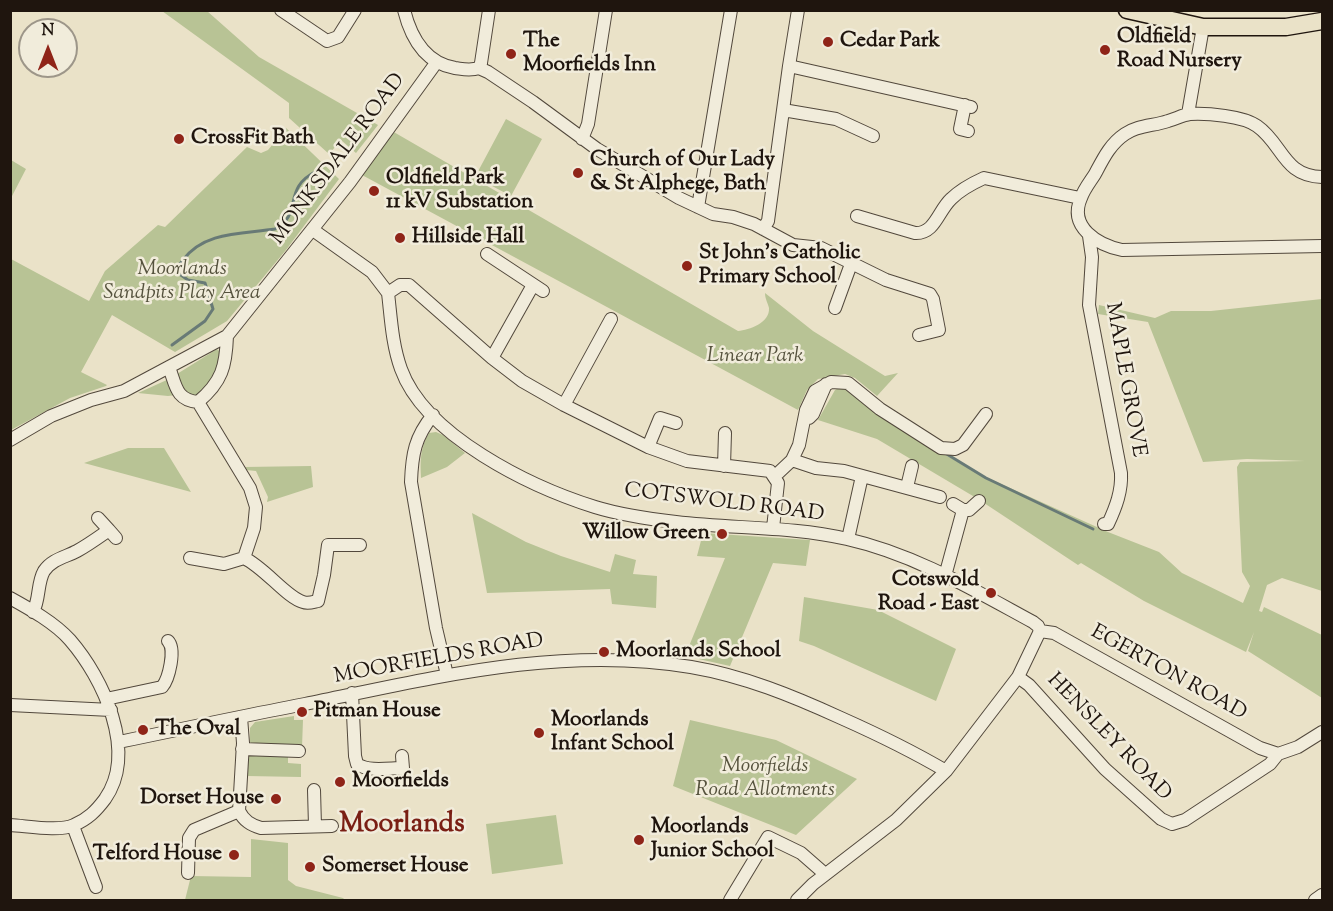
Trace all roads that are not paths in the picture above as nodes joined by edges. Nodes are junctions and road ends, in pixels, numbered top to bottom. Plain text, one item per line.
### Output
1 (281, 10) edge
2 (355, 10) edge
3 (404, 10) edge
4 (489, 10) edge
5 (606, 10) edge
6 (730, 10) edge
7 (798, 10) edge
8 (1127, 10) edge
9 (1323, 21) edge
10 (1203, 27) junction
11 (436, 63) junction
12 (789, 66) junction
13 (476, 69) junction
14 (783, 110) junction
15 (1188, 114) junction
16 (968, 131) dead end
17 (873, 135) dead end
18 (582, 139) junction
19 (1323, 177) edge
20 (1080, 198) junction
21 (698, 207) junction
22 (857, 216) dead end
23 (313, 230) junction
24 (763, 230) junction
25 (1089, 236) junction
26 (1323, 246) edge
27 (486, 254) dead end
28 (851, 264) junction
29 (388, 292) junction
30 (835, 308) dead end
31 (611, 319) dead end
32 (919, 335) dead end
33 (227, 336) junction
34 (492, 358) junction
35 (169, 367) junction
36 (198, 402) junction
37 (564, 405) junction
38 (986, 414) dead end
39 (433, 416) junction
40 (676, 423) dead end
41 (725, 432) dead end
42 (10, 440) edge
43 (648, 447) junction
44 (792, 460) junction
45 (724, 466) junction
46 (912, 466) dead end
47 (775, 476) junction
48 (862, 476) junction
49 (907, 487) junction
50 (940, 497) dead end
51 (979, 501) dead end
52 (98, 518) dead end
53 (1104, 524) dead end
54 (773, 528) junction
55 (848, 539) junction
56 (360, 545) dead end
57 (190, 558) dead end
58 (244, 558) junction
59 (945, 576) junction
60 (10, 598) edge
61 (33, 612) junction
62 (1040, 630) junction
63 (168, 641) dead end
64 (447, 675) junction
65 (1018, 677) junction
66 (352, 693) junction
67 (108, 704) junction
68 (10, 705) edge
69 (241, 717) junction
70 (1323, 732) edge
71 (119, 742) junction
72 (242, 749) junction
73 (299, 751) dead end
74 (1278, 754) junction
75 (403, 767) dead end
76 (946, 771) junction
77 (314, 790) dead end
78 (239, 811) junction
79 (10, 825) edge
80 (74, 826) junction
81 (315, 826) junction
82 (332, 826) dead end
83 (188, 873) dead end
84 (825, 874) junction
85 (96, 886) dead end
86 (1323, 895) edge
87 (729, 900) edge
88 (797, 900) edge
89 (1315, 900) edge

1 - 2 street
3 - 11 street
4 - 13 street
5 - 18 street
6 - 21 street
7 - 12 street
8 - 10 main road
9 - 10 main road
10 - 15 street
11 - 13 street
11 - 23 street, MONKSDALE ROAD
12 - 14 street
12 - 16 street
13 - 18 street
14 - 17 street
14 - 24 street
15 - 19 street
15 - 20 street
18 - 21 street
20 - 22 street
20 - 25 street, MAPLE GROVE
21 - 24 street
23 - 29 street
23 - 33 street, MONKSDALE ROAD
24 - 28 street
25 - 26 street
25 - 53 street, MAPLE GROVE
27 - 34 street
28 - 30 street
28 - 32 street
29 - 34 street
29 - 39 street, COTSWOLD ROAD
31 - 37 street
33 - 35 street, MONKSDALE ROAD
33 - 36 street
34 - 37 street
35 - 36 street
35 - 42 street, MONKSDALE ROAD
36 - 58 street
37 - 43 street
38 - 44 street
39 - 54 street, COTSWOLD ROAD
39 - 64 street
40 - 43 street
41 - 45 street
43 - 45 street
44 - 47 street
44 - 48 street
45 - 47 street
46 - 49 street
47 - 54 street
48 - 49 street
48 - 55 street
49 - 50 street
51 - 59 street
52 - 61 street
54 - 55 street, COTSWOLD ROAD
55 - 59 street, COTSWOLD ROAD
56 - 58 street
57 - 58 street
59 - 62 street, COTSWOLD ROAD
60 - 61 street
61 - 67 street
62 - 65 street
62 - 74 street, EGERTON ROAD
63 - 67 street
64 - 66 street, MOORFIELDS ROAD
64 - 76 street, MOORFIELDS ROAD
65 - 74 street, HENSLEY ROAD
65 - 76 street
66 - 69 street, MOORFIELDS ROAD
66 - 75 street
67 - 68 street
67 - 71 street
69 - 71 street, MOORFIELDS ROAD
69 - 72 street
70 - 74 street, HENSLEY ROAD
71 - 80 street
72 - 73 street
72 - 78 street
76 - 84 street
77 - 81 street
78 - 81 street
78 - 83 street
79 - 80 street
80 - 85 street
81 - 82 street
84 - 87 street
84 - 88 street
86 - 89 street

